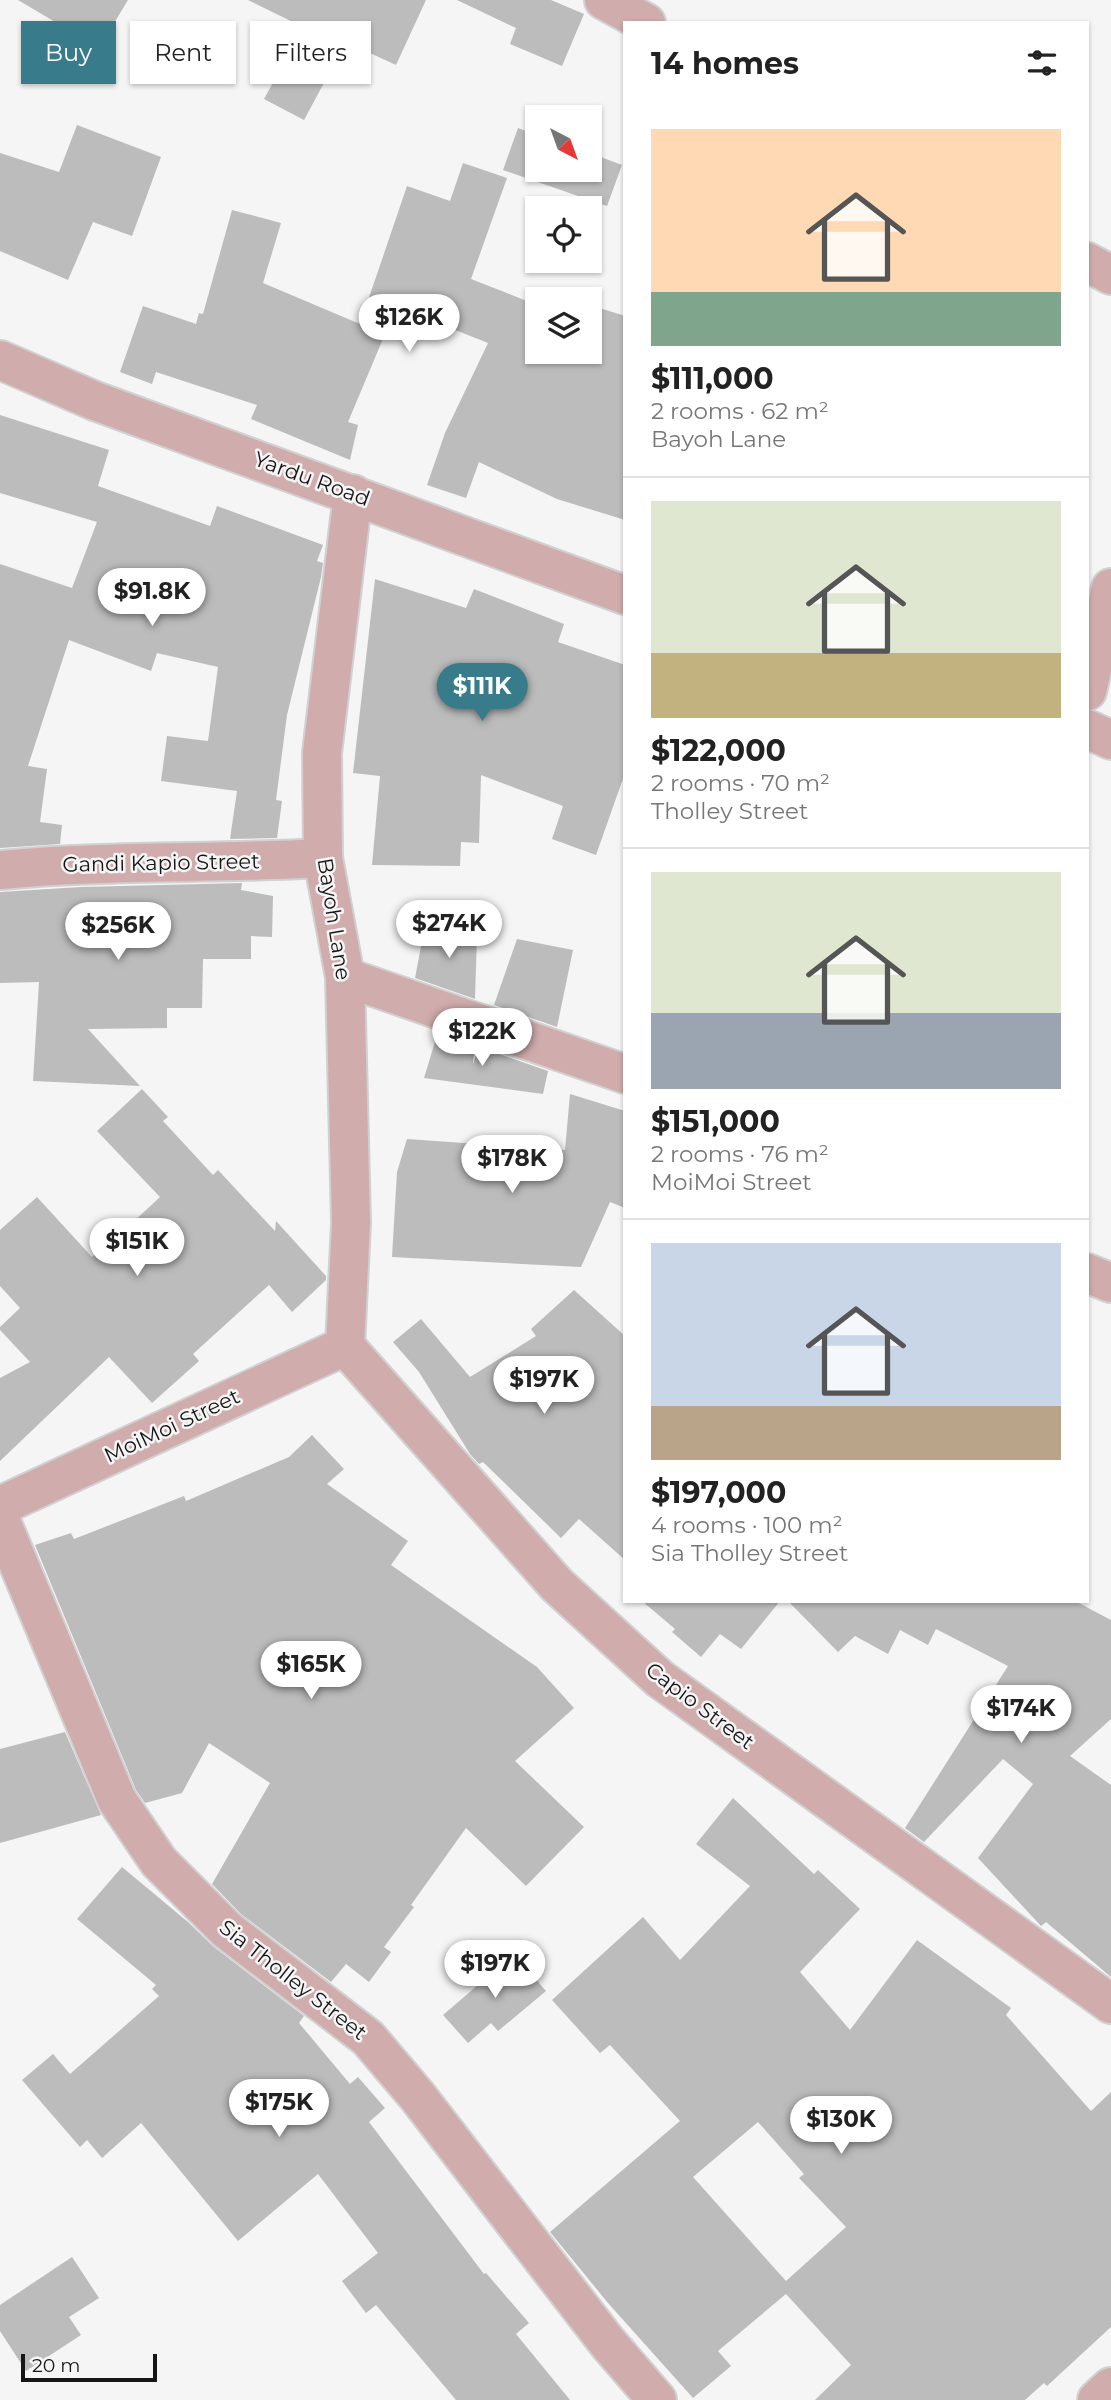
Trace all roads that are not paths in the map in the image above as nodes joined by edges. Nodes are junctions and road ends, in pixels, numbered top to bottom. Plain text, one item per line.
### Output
1 (604, 0) edge
2 (642, 21) edge
3 (1089, 263) edge
4 (1111, 275) edge
5 (0, 360) edge
6 (353, 494) junction
7 (1111, 588) edge
8 (623, 594) edge
9 (1089, 682) edge
10 (1089, 730) edge
11 (1111, 740) edge
12 (323, 858) junction
13 (0, 870) edge
14 (345, 977) junction
15 (623, 1073) edge
16 (1089, 1274) edge
17 (1111, 1283) edge
18 (345, 1346) junction
19 (0, 1506) edge
20 (0, 1519) edge
21 (1111, 2004) edge
22 (1111, 2387) edge
23 (657, 2400) edge
24 (1097, 2400) edge

1 - 2 street
3 - 4 street
5 - 6 street, Yardu Road
6 - 8 street, Yardu Road
6 - 12 street, Bayoh Lane
7 - 9 street
10 - 11 street
12 - 13 street, Gandi Kapio Street
12 - 14 street, Bayoh Lane
14 - 15 street
14 - 18 street, Bayoh Lane
16 - 17 street
18 - 19 street, MoiMoi Street
18 - 21 street, Capio Street
20 - 23 street, Sia Tholley Street
22 - 24 street

